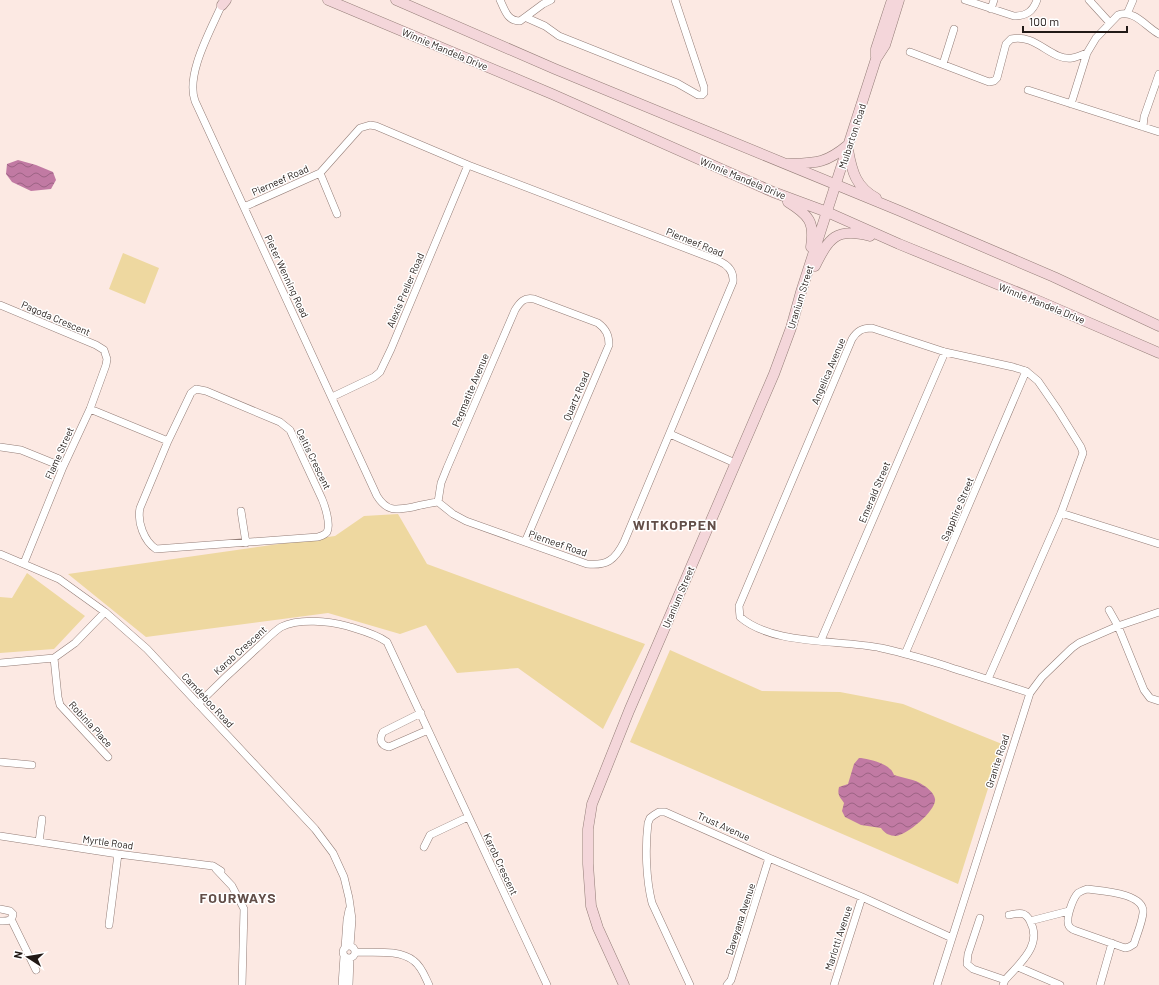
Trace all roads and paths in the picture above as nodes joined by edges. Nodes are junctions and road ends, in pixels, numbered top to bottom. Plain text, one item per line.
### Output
1 (328, 0) edge
2 (396, 0) edge
3 (500, 0) edge
4 (551, 0) edge
5 (675, 0) edge
6 (892, 0) edge
7 (899, 0) edge
8 (965, 0) edge
9 (994, 0) edge
10 (1037, 0) edge
11 (1089, 0) edge
12 (1133, 0) edge
13 (224, 2) edge
14 (991, 9) junction
15 (1127, 14) junction
16 (527, 18) junction
17 (1110, 23) junction
18 (954, 29) dead end
19 (1159, 34) edge
20 (910, 52) dead end
21 (1087, 53) junction
22 (1072, 58) junction
23 (876, 59) junction
24 (944, 64) junction
25 (1082, 68) junction
26 (1159, 74) edge
27 (1028, 90) dead end
28 (1071, 104) junction
29 (1143, 127) junction
30 (1159, 132) edge
31 (848, 146) junction
32 (783, 164) junction
33 (468, 165) junction
34 (320, 173) junction
35 (836, 186) junction
36 (773, 192) junction
37 (244, 207) junction
38 (900, 211) junction
39 (827, 212) junction
40 (337, 214) dead end
41 (899, 244) junction
42 (806, 278) junction
43 (801, 292) junction
44 (534, 299) joint
45 (0, 305) edge
46 (1159, 326) edge
47 (104, 350) joint
48 (945, 352) junction
49 (1159, 352) edge
50 (1026, 371) junction
51 (332, 397) junction
52 (90, 409) junction
53 (670, 434) junction
54 (168, 441) junction
55 (0, 447) edge
56 (735, 463) junction
57 (63, 467) junction
58 (438, 502) junction
59 (242, 511) dead end
60 (1061, 513) junction
61 (525, 542) junction
62 (246, 543) junction
63 (1159, 544) edge
64 (0, 554) edge
65 (24, 563) junction
66 (1109, 610) dead end
67 (105, 612) junction
68 (1159, 612) edge
69 (1118, 626) junction
70 (821, 640) junction
71 (905, 654) junction
72 (54, 658) junction
73 (0, 663) edge
74 (988, 679) junction
75 (1030, 693) junction
76 (1159, 701) edge
77 (198, 704) junction
78 (421, 713) junction
79 (428, 730) junction
80 (108, 757) dead end
81 (0, 762) edge
82 (32, 765) dead end
83 (468, 817) junction
84 (42, 819) dead end
85 (0, 836) edge
86 (39, 842) junction
87 (424, 847) dead end
88 (118, 854) junction
89 (770, 858) junction
90 (862, 897) junction
91 (0, 909) edge
92 (1069, 911) junction
93 (1009, 915) dead end
94 (980, 918) dead end
95 (11, 920) junction
96 (0, 921) edge
97 (1030, 921) junction
98 (109, 925) dead end
99 (952, 938) junction
100 (1112, 943) junction
101 (348, 947) junction
102 (356, 952) junction
103 (347, 957) junction
104 (1018, 967) junction
105 (36, 970) dead end
106 (1004, 982) edge
107 (242, 985) edge
108 (342, 985) edge
109 (349, 985) edge
110 (429, 985) edge
111 (547, 985) edge
112 (624, 985) edge
113 (690, 985) edge
114 (727, 985) edge
115 (834, 985) edge
116 (937, 985) edge
117 (1060, 985) edge
118 (1100, 985) edge

1 - 36 main road, Winnie Mandela Drive
2 - 32 main road
3 - 16 street
4 - 16 street
5 - 16 street
6 - 23 main road, Mulbarton Road
7 - 23 main road, Mulbarton Road
8 - 14 street
9 - 14 street
10 - 14 street
11 - 17 street
12 - 15 street
13 - 37 street, Pieter Wenning Road
15 - 17 street
15 - 19 street
17 - 21 street
18 - 24 street
20 - 24 street
21 - 22 street
21 - 25 street
22 - 24 street
22 - 25 street
23 - 31 main road, Mulbarton Road
25 - 28 street
26 - 29 street
27 - 28 street
28 - 29 street
29 - 30 street
31 - 32 main road
31 - 35 main road, Mulbarton Road
31 - 38 main road
32 - 35 main road
33 - 34 street, Pierneef Road
33 - 51 street, Alexis Preller Road
33 - 53 street, Pierneef Road
34 - 37 street, Pierneef Road
34 - 40 street
35 - 38 main road
35 - 39 main road, Mulbarton Road
36 - 39 main road, Winnie Mandela Drive
36 - 42 main road
37 - 51 street, Pieter Wenning Road
38 - 46 main road
39 - 41 main road, Winnie Mandela Drive
39 - 42 main road, Uranium Street
41 - 43 main road
41 - 49 main road, Winnie Mandela Drive
42 - 43 main road, Uranium Street
43 - 56 main road, Uranium Street
44 - 58 street, Pegmatite Avenue
44 - 61 street, Quartz Road
45 - 47 street, Pagoda Crescent
47 - 52 street, Flame Street
48 - 50 street, Angelica Avenue
48 - 70 street, Emerald Street
48 - 70 street, Angelica Avenue
50 - 60 street, Angelica Avenue
50 - 71 street, Sapphire Street
51 - 58 street, Pieter Wenning Road
52 - 54 street
52 - 57 street, Flame Street
53 - 56 street
53 - 61 street, Pierneef Road
54 - 62 street, Celtis Crescent
54 - 62 street, Celtis Crescent
55 - 57 street
56 - 112 main road, Uranium Street
57 - 65 street, Flame Street
58 - 61 street, Pierneef Road
59 - 62 street
60 - 63 street
60 - 74 street, Angelica Avenue
64 - 65 street, Camdeboo Road
65 - 67 street, Camdeboo Road
66 - 69 street
67 - 72 street
67 - 77 street, Camdeboo Road
68 - 69 street, Granite Road
69 - 75 street, Granite Road
69 - 76 street
70 - 71 street, Angelica Avenue
71 - 74 street, Angelica Avenue
72 - 73 street
72 - 80 street, Robinia Place
74 - 75 street, Angelica Avenue
75 - 99 street, Granite Road
77 - 78 street, Karob Crescent
77 - 101 street, Camdeboo Road
78 - 79 street, Karob Crescent
78 - 79 street
79 - 83 street, Karob Crescent
81 - 82 street
83 - 87 street
83 - 111 street, Karob Crescent
84 - 86 street
85 - 86 street, Myrtle Road
86 - 88 street, Myrtle Road
88 - 98 street
88 - 107 street, Myrtle Road
89 - 90 street, Trust Avenue
89 - 113 street, Trust Avenue
89 - 114 street, Daveyana Avenue
90 - 99 street, Trust Avenue
90 - 115 street, Marlotti Avenue
91 - 95 street
92 - 97 street
92 - 100 street
92 - 100 street
93 - 97 street
94 - 106 street
95 - 96 street
95 - 105 street
97 - 104 street
99 - 116 street, Granite Road
100 - 118 street
101 - 102 street
101 - 103 street
102 - 103 street
102 - 110 street
103 - 108 street
103 - 109 street
104 - 106 street
104 - 117 street

